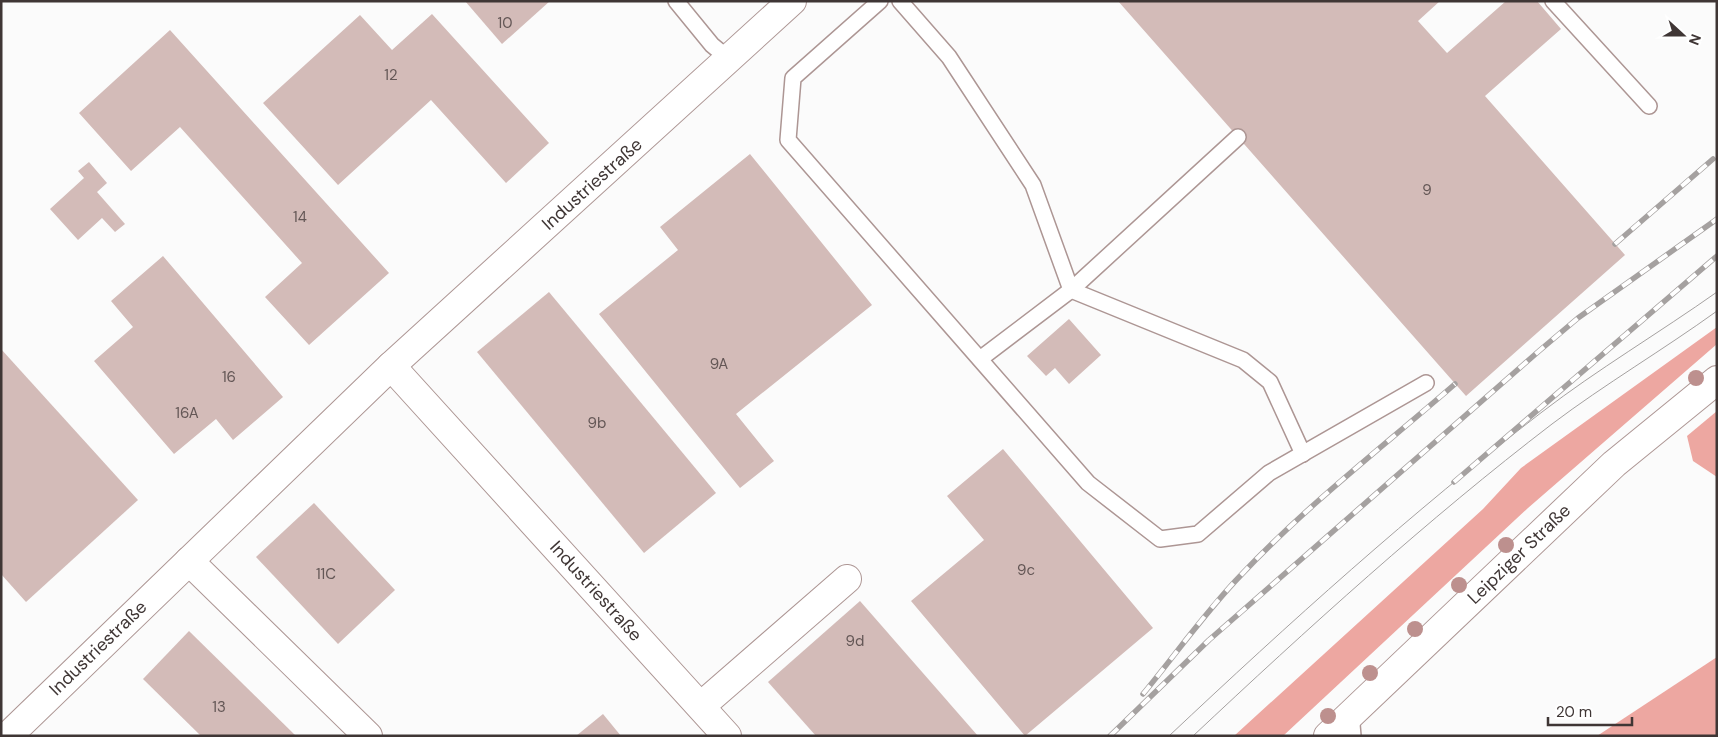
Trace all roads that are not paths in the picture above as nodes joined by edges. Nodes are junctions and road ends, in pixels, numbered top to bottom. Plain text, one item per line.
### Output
1 (676, 1) edge
2 (792, 1) edge
3 (880, 1) edge
4 (900, 1) edge
5 (1553, 1) edge
6 (729, 60) junction
7 (1649, 106) dead end
8 (1238, 137) dead end
9 (1071, 290) junction
10 (980, 359) junction
11 (391, 366) junction
12 (1717, 380) edge
13 (1426, 383) dead end
14 (1303, 454) junction
15 (189, 561) junction
16 (847, 579) dead end
17 (701, 706) junction
18 (1352, 724) edge
19 (8, 736) edge
20 (368, 736) edge
21 (728, 736) edge
22 (1328, 736) edge

1 - 6 lane
2 - 6 street, Industriestraße
3 - 10 lane
4 - 9 lane
5 - 7 lane
6 - 11 street, Industriestraße
8 - 9 lane
9 - 10 lane
9 - 14 lane
10 - 14 lane
11 - 15 street, Industriestraße
11 - 17 street, Industriestraße
12 - 18 street, Leipziger Straße
13 - 14 lane
15 - 19 street, Industriestraße
15 - 20 street
16 - 17 street
17 - 21 street, Industriestraße
18 - 22 street, Leipziger Straße

